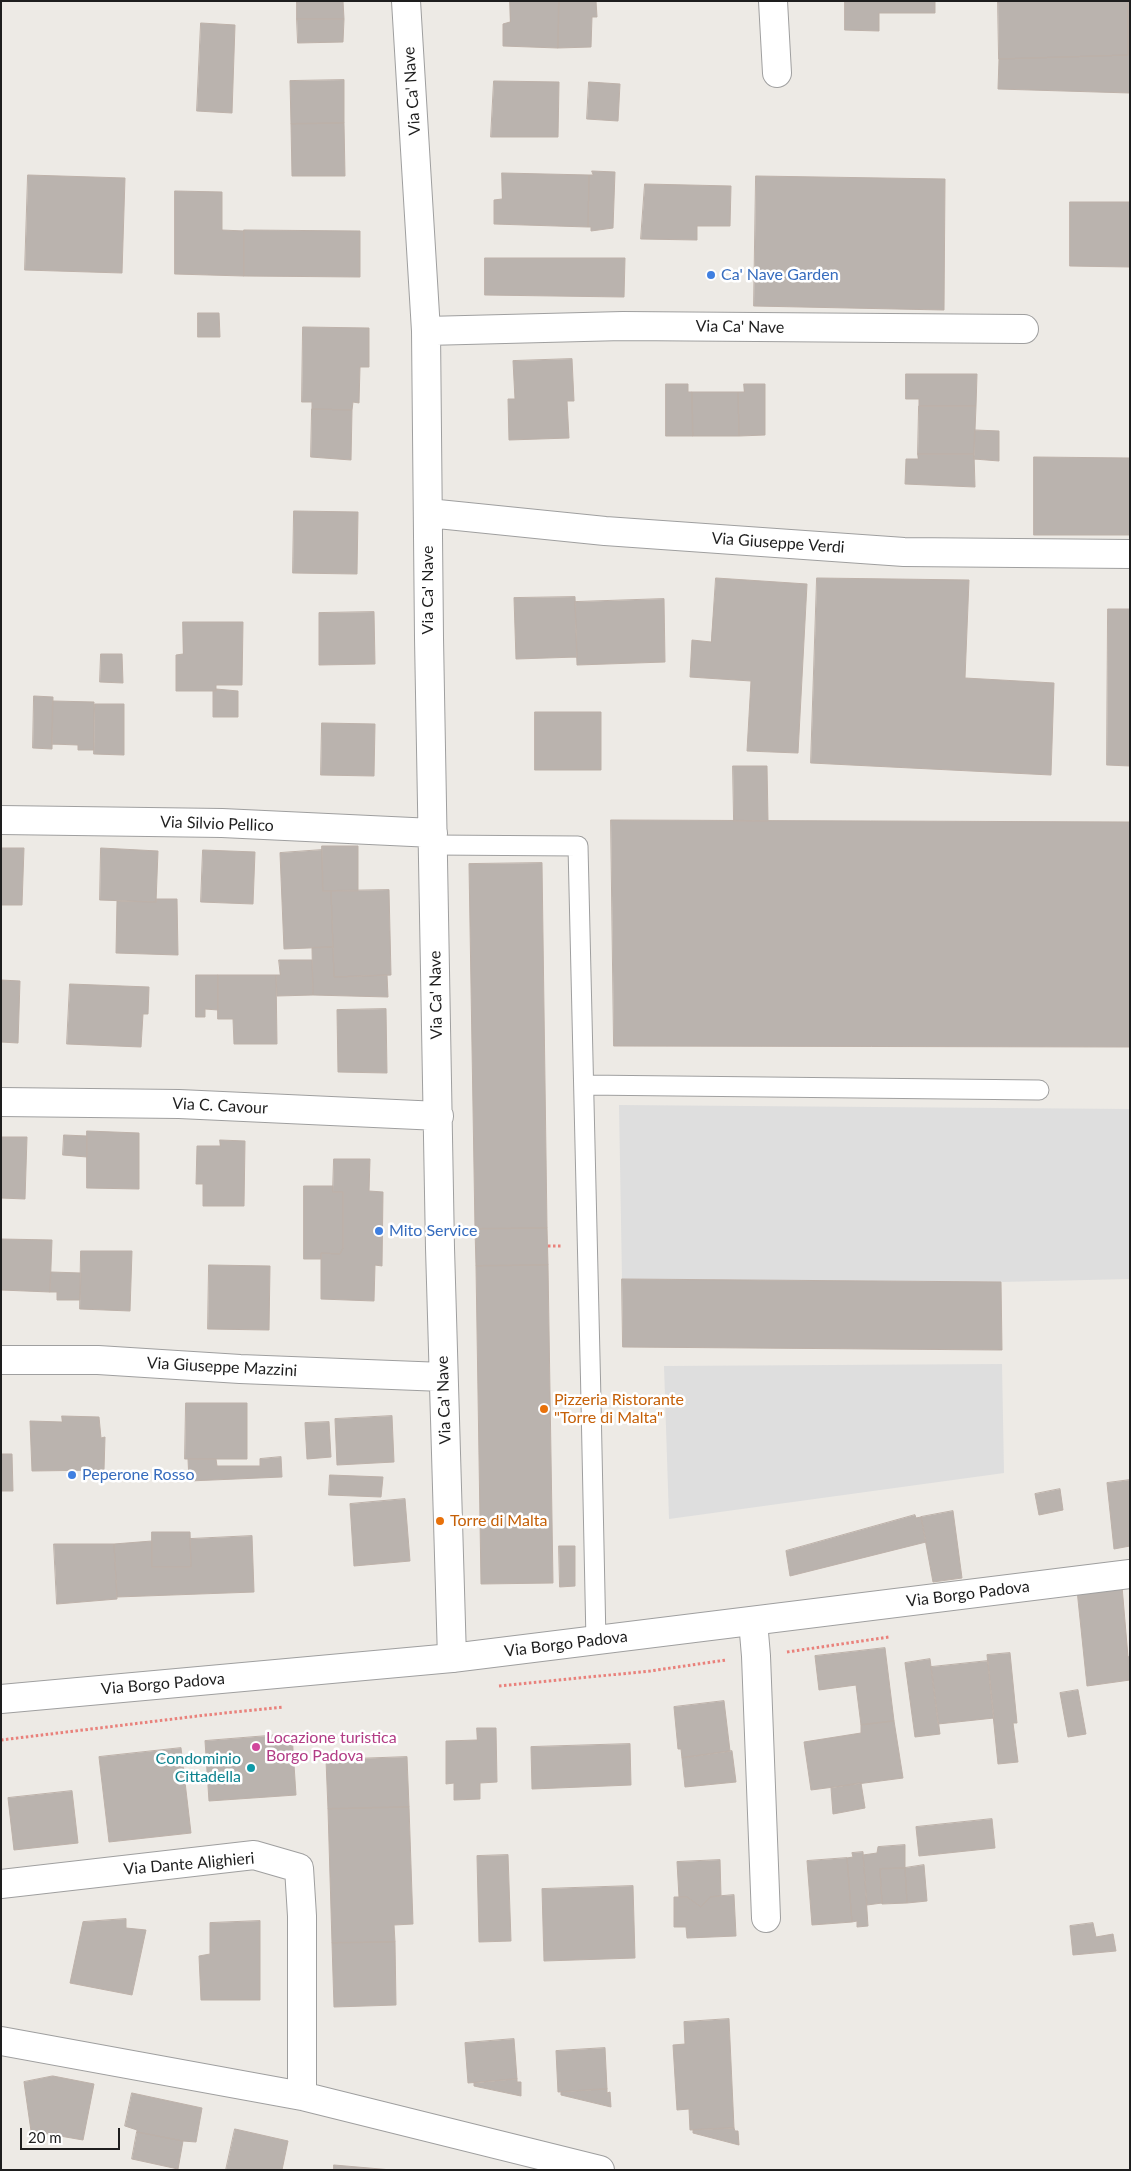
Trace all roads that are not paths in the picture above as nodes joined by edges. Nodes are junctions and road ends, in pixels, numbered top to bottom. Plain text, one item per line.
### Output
1 (406, 1) edge
2 (773, 1) edge
3 (777, 73) dead end
4 (1024, 330) dead end
5 (426, 331) junction
6 (428, 514) junction
7 (1130, 554) edge
8 (1, 820) edge
9 (433, 839) junction
10 (586, 1084) junction
11 (1038, 1090) dead end
12 (1, 1102) edge
13 (439, 1116) junction
14 (1, 1360) edge
15 (443, 1378) junction
16 (1130, 1574) edge
17 (753, 1621) junction
18 (596, 1640) junction
19 (452, 1658) junction
20 (1, 1699) edge
21 (1, 1884) edge
22 (766, 1918) dead end
23 (1, 2041) edge
24 (302, 2096) junction
25 (600, 2170) edge

1 - 5 street, Via Ca' Nave
2 - 3 street
4 - 5 street, Via Ca' Nave
5 - 6 street, Via Ca' Nave
6 - 7 street, Via Giuseppe Verdi
6 - 9 street, Via Ca' Nave
8 - 9 street, Via Silvio Pellico
9 - 10 lane
9 - 13 street, Via Ca' Nave
10 - 11 lane
10 - 18 lane
12 - 13 street, Via C. Cavour
13 - 15 street, Via Ca' Nave
14 - 15 street, Via Giuseppe Mazzini
15 - 19 street, Via Ca' Nave
16 - 17 street, Via Borgo Padova
17 - 18 street, Via Borgo Padova
17 - 22 street
18 - 19 street, Via Borgo Padova
19 - 20 street, Via Borgo Padova
21 - 24 street, Via Dante Alighieri
23 - 24 street
24 - 25 street

